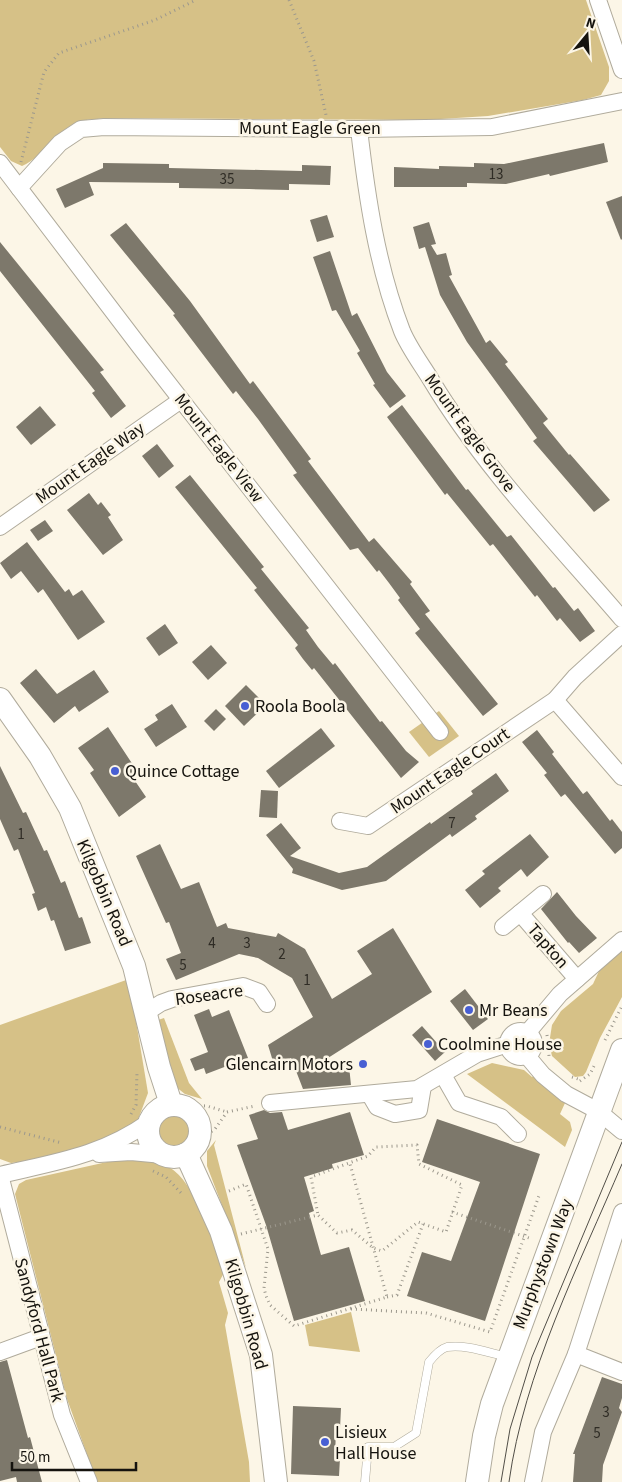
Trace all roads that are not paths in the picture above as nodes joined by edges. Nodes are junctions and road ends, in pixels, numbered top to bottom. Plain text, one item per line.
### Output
1 (598, 0) edge
2 (622, 70) edge
3 (622, 100) edge
4 (359, 129) junction
5 (0, 163) edge
6 (19, 188) junction
7 (181, 400) junction
8 (0, 527) edge
9 (622, 619) edge
10 (622, 634) edge
11 (0, 699) edge
12 (555, 700) junction
13 (440, 732) dead end
14 (622, 777) edge
15 (340, 821) dead end
16 (543, 894) dead end
17 (520, 914) junction
18 (503, 927) dead end
19 (622, 940) edge
20 (576, 979) junction
21 (267, 1004) dead end
22 (147, 1012) junction
23 (528, 1032) junction
24 (508, 1044) junction
25 (613, 1046) edge
26 (527, 1056) junction
27 (443, 1075) junction
28 (270, 1103) dead end
29 (176, 1104) junction
30 (598, 1111) junction
31 (149, 1122) junction
32 (622, 1131) edge
33 (518, 1134) dead end
34 (192, 1147) junction
35 (90, 1154) junction
36 (164, 1155) junction
37 (0, 1175) edge
38 (622, 1212) edge
39 (41, 1337) junction
40 (0, 1352) edge
41 (576, 1354) junction
42 (508, 1358) junction
43 (622, 1372) edge
44 (89, 1482) edge
45 (276, 1482) edge
46 (365, 1482) edge
47 (477, 1482) edge
48 (533, 1482) edge

1 - 2 street
3 - 4 street, Mount Eagle Green
4 - 6 street, Mount Eagle Green
4 - 9 street, Mount Eagle Grove
5 - 6 street, Mount Eagle View
6 - 7 street, Mount Eagle View
7 - 8 street, Mount Eagle Way
7 - 13 street, Mount Eagle View
10 - 12 street, Mount Eagle Court
11 - 22 street, Kilgobbin Road
12 - 14 street
12 - 15 street, Mount Eagle Court
16 - 17 street, Tapton
17 - 18 street, Tapton
17 - 20 street, Tapton
19 - 20 street
20 - 23 street
21 - 22 street, Roseacre
22 - 29 street, Kilgobbin Road
23 - 24 street
23 - 26 street
24 - 26 street
24 - 27 street
25 - 30 street, Murphystown Way
26 - 30 street
27 - 28 street
27 - 33 street
29 - 31 street
29 - 34 street
30 - 32 street
30 - 42 street, Murphystown Way
31 - 35 street
31 - 36 street
34 - 36 street
34 - 45 street, Kilgobbin Road
35 - 36 street
35 - 37 street
37 - 39 street, Sandyford Hall Park
38 - 41 street
39 - 40 street
39 - 44 street, Sandyford Hall Park
41 - 43 street
41 - 48 street
42 - 46 lane
42 - 47 street, Murphystown Way

